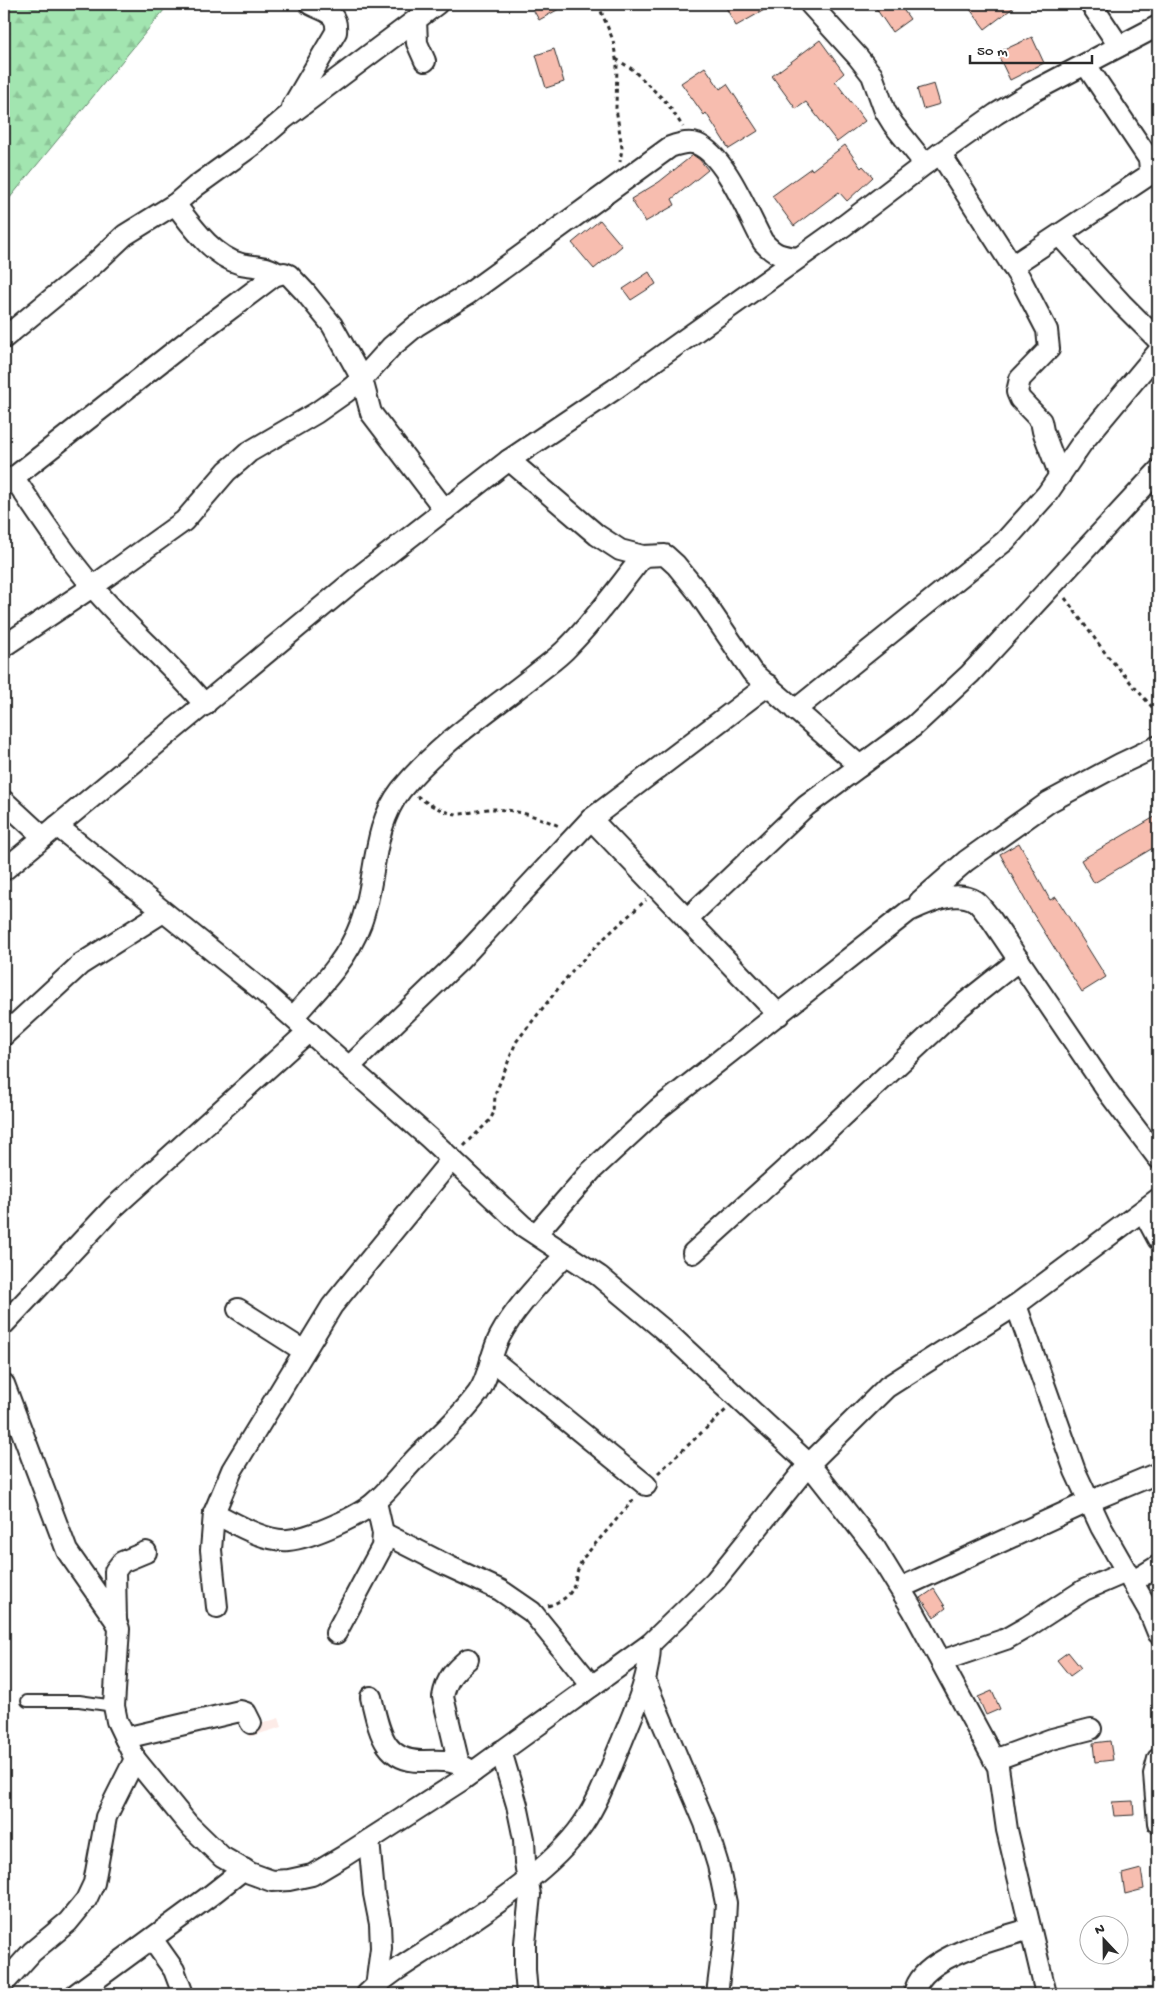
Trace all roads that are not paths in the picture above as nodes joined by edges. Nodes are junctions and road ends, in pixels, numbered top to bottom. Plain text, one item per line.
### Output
1 (310, 4) edge
2 (437, 4) edge
3 (810, 4) edge
4 (1091, 4) edge
5 (416, 20) junction
6 (1155, 33) edge
7 (1119, 46) junction
8 (426, 61) dead end
9 (1086, 65) junction
10 (285, 118) junction
11 (933, 159) junction
12 (175, 204) junction
13 (1060, 236) junction
14 (798, 258) junction
15 (1012, 266) junction
16 (278, 274) junction
17 (4, 338) edge
18 (1158, 340) edge
19 (1158, 352) edge
20 (362, 379) junction
21 (509, 460) junction
22 (1158, 471) edge
23 (1060, 476) junction
24 (9, 481) edge
25 (445, 510) junction
26 (643, 556) junction
27 (92, 587) junction
28 (4, 646) edge
29 (768, 686) junction
30 (205, 705) junction
31 (795, 710) junction
32 (1158, 746) edge
33 (860, 766) junction
34 (4, 802) edge
35 (591, 819) junction
36 (50, 831) junction
37 (4, 870) edge
38 (909, 911) junction
39 (163, 912) junction
40 (687, 919) junction
41 (1018, 960) junction
42 (779, 1016) junction
43 (292, 1017) junction
44 (309, 1031) junction
45 (4, 1035) edge
46 (350, 1067) junction
47 (1158, 1158) edge
48 (452, 1159) junction
49 (1150, 1205) edge
50 (536, 1234) junction
51 (1158, 1239) edge
52 (693, 1253) dead end
53 (566, 1254) junction
54 (1016, 1305) junction
55 (238, 1309) dead end
56 (4, 1324) edge
57 (304, 1351) junction
58 (491, 1359) junction
59 (4, 1384) edge
60 (809, 1464) junction
61 (1158, 1473) edge
62 (646, 1485) road end
63 (376, 1502) junction
64 (1088, 1502) junction
65 (214, 1513) junction
66 (383, 1533) junction
67 (146, 1552) dead end
68 (1158, 1566) edge
69 (1129, 1577) junction
70 (900, 1588) junction
71 (217, 1607) dead end
72 (116, 1621) junction
73 (336, 1633) dead end
74 (1158, 1633) edge
75 (650, 1644) junction
76 (468, 1659) dead end
77 (941, 1660) junction
78 (645, 1680) junction
79 (592, 1686) junction
80 (371, 1697) dead end
81 (27, 1701) dead end
82 (114, 1706) junction
83 (251, 1723) dead end
84 (1091, 1729) dead end
85 (125, 1738) junction
86 (501, 1751) junction
87 (135, 1759) junction
88 (1158, 1759) edge
89 (994, 1760) junction
90 (466, 1768) junction
91 (1158, 1823) edge
92 (369, 1840) junction
93 (244, 1869) junction
94 (528, 1878) junction
95 (1030, 1929) junction
96 (152, 1939) junction
97 (4, 1983) edge
98 (371, 1990) edge
99 (76, 1994) edge
100 (183, 1994) edge
101 (527, 1994) edge
102 (717, 1994) edge
103 (914, 1994) edge
104 (1046, 1994) edge

1 - 10 street
2 - 5 street
3 - 11 street
4 - 7 street
5 - 8 street
5 - 10 street
6 - 7 street
7 - 9 street
9 - 11 street
9 - 13 street
10 - 12 street
11 - 14 street
11 - 15 street
12 - 16 street
12 - 17 street
13 - 15 street
13 - 18 street
14 - 20 street
14 - 21 street
15 - 23 street
16 - 20 street
16 - 24 street
19 - 23 street
20 - 25 street
20 - 27 street
21 - 25 street
21 - 26 street
22 - 33 street
23 - 31 street
24 - 27 street
25 - 30 street
26 - 29 street
26 - 43 street
27 - 28 street
27 - 30 street
29 - 31 street
29 - 35 street
30 - 36 street
31 - 33 street
32 - 38 street
33 - 40 street
34 - 36 street
35 - 40 street
35 - 46 street
36 - 37 street
36 - 39 street
38 - 41 street
38 - 42 street
39 - 43 street
39 - 45 street
40 - 42 street
41 - 47 street
41 - 52 street
42 - 50 street
43 - 44 street
44 - 46 street
44 - 56 street
46 - 48 street
48 - 50 street
48 - 57 street
49 - 51 street
49 - 54 street
50 - 53 street
53 - 58 street
53 - 60 street
54 - 60 street
54 - 64 street
55 - 57 street
57 - 65 street
58 - 62 street
58 - 63 street
59 - 72 street
60 - 70 street
60 - 75 street
61 - 64 street
63 - 65 street
63 - 66 street
64 - 69 street
64 - 70 street
65 - 71 street
66 - 73 street
66 - 79 street
67 - 72 street
68 - 69 street
69 - 74 street
69 - 77 street
70 - 77 street
72 - 82 street
75 - 78 street
75 - 79 street
76 - 90 street
77 - 89 street
78 - 94 street
78 - 102 street
79 - 86 street
80 - 90 street
81 - 82 lane
82 - 85 street
83 - 85 street
84 - 89 street
85 - 87 street
86 - 90 street
86 - 94 street
87 - 93 street
87 - 97 street
88 - 91 street
89 - 95 street
90 - 92 street
92 - 93 street
92 - 98 street
93 - 96 street
94 - 98 street
94 - 101 street
95 - 103 street
95 - 104 street
96 - 99 street
96 - 100 street

